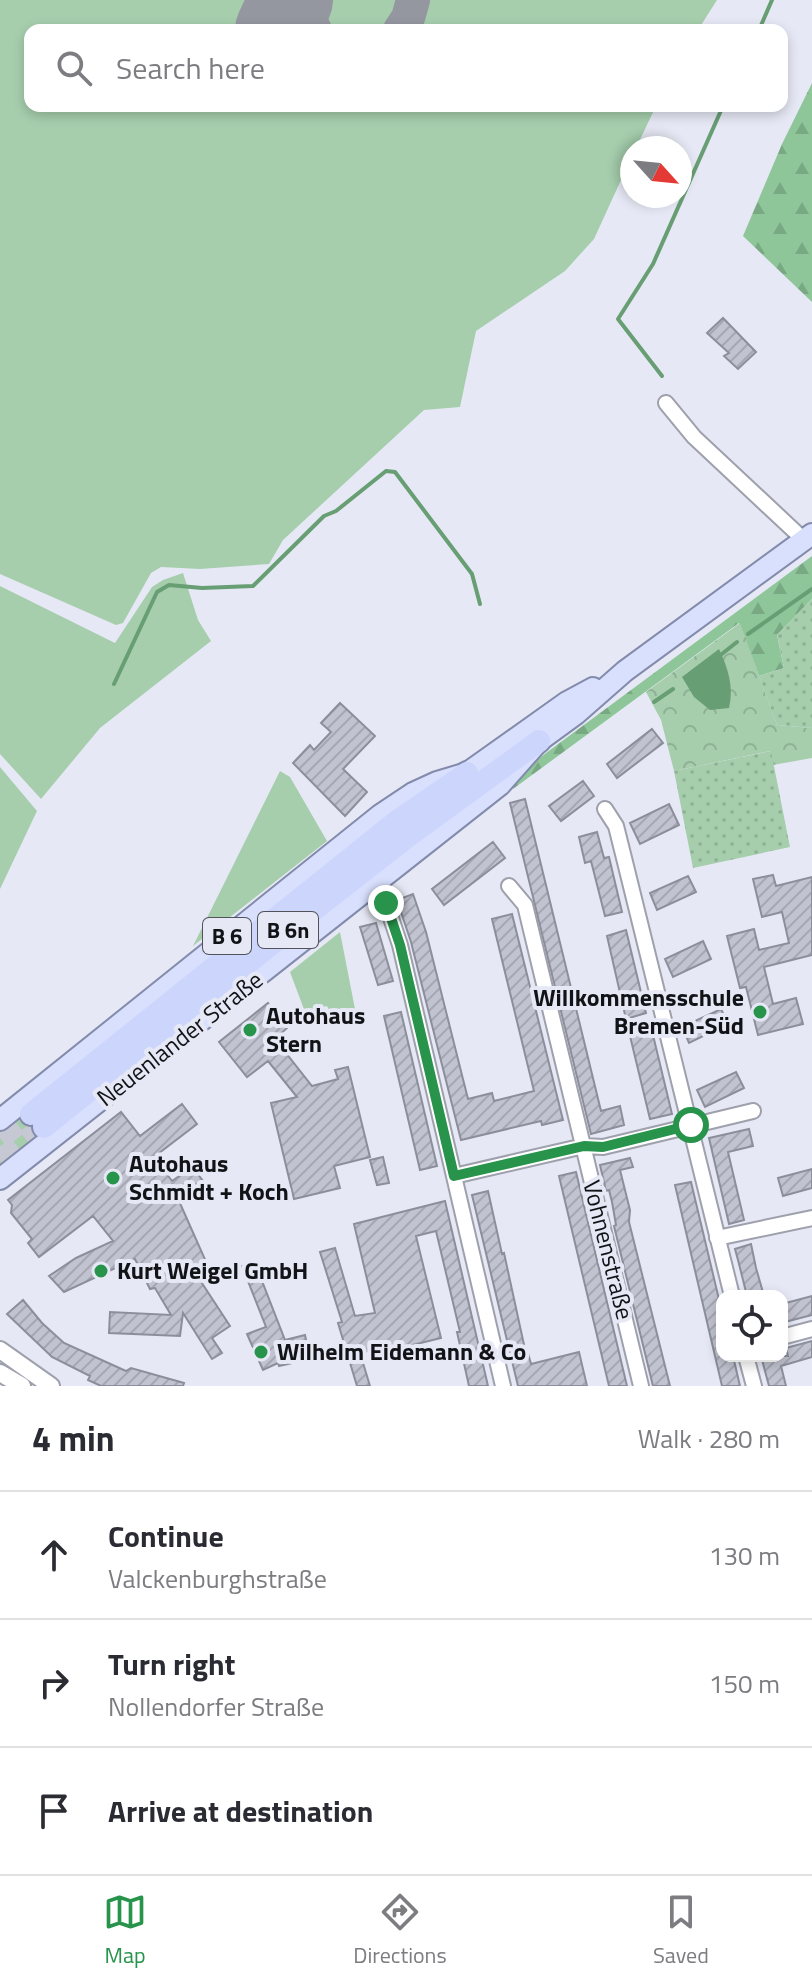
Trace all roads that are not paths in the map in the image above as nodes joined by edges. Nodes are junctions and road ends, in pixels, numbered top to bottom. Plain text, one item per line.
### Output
1 (666, 403) dead end
2 (808, 537) edge
3 (625, 671) junction
4 (539, 741) junction
5 (467, 773) junction
6 (605, 809) dead end
7 (509, 886) dead end
8 (386, 903) dead end
9 (753, 1111) dead end
10 (0, 1120) edge
11 (691, 1125) junction
12 (584, 1146) junction
13 (454, 1176) junction
14 (0, 1179) edge
15 (812, 1218) edge
16 (717, 1238) junction
17 (730, 1290) edge
18 (812, 1329) edge
19 (788, 1335) edge
20 (0, 1350) edge
21 (748, 1362) edge
22 (0, 1373) edge
23 (19, 1385) edge
24 (51, 1386) edge
25 (503, 1386) edge
26 (641, 1386) edge
27 (754, 1386) edge

1 - 2 street
2 - 3 main road, Neuenlander Straße / B 6
3 - 4 main road, Neuenlander Straße / B 6
3 - 5 main road, Neuenlander Straße / B 6
4 - 5 highway, Neuenlander Straße / B 6n
4 - 14 main road, Neuenlander Straße / B 6
5 - 10 main road, Neuenlander Straße / B 6
6 - 11 street
7 - 12 street, Vohnenstraße
8 - 13 street
9 - 11 street
11 - 12 street
11 - 16 street
12 - 13 street
12 - 26 street, Vohnenstraße
13 - 25 street
15 - 16 street
16 - 17 street
18 - 19 street
20 - 24 street
21 - 27 street
22 - 23 street

